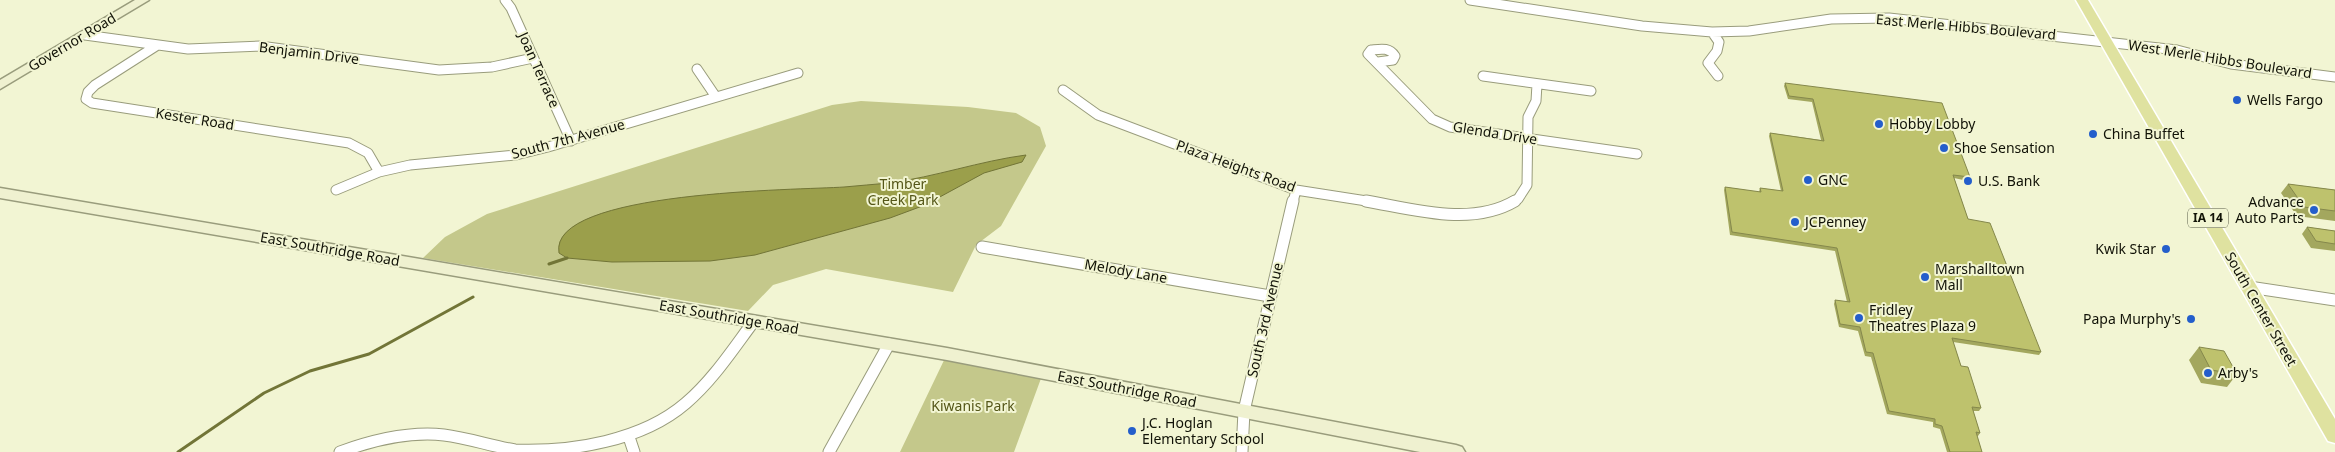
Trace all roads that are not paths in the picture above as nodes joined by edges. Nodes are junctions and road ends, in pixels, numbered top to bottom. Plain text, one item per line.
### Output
1 (143, 0) edge
2 (505, 0) edge
3 (1470, 0) edge
4 (2082, 0) edge
5 (1712, 32) junction
6 (85, 35) junction
7 (2106, 41) junction
8 (156, 46) junction
9 (533, 58) junction
10 (1378, 62) dead end
11 (697, 69) dead end
12 (798, 73) dead end
13 (1483, 76) dead end
14 (1718, 76) dead end
15 (2335, 77) edge
16 (1536, 84) junction
17 (0, 85) edge
18 (1063, 90) dead end
19 (1591, 91) dead end
20 (716, 97) junction
21 (1528, 138) junction
22 (571, 140) junction
23 (1638, 154) dead end
24 (379, 172) junction
25 (336, 190) dead end
26 (1296, 190) junction
27 (0, 193) edge
28 (982, 247) dead end
29 (2248, 287) junction
30 (1270, 296) junction
31 (2335, 300) edge
32 (754, 322) junction
33 (889, 344) junction
34 (1244, 411) junction
35 (2335, 436) edge
36 (629, 437) junction
37 (1407, 447) edge
38 (340, 452) edge
39 (634, 452) edge
40 (829, 452) edge
41 (1242, 452) edge
42 (1456, 452) edge

1 - 6 street, Governor Road
2 - 9 street, Joan Terrace
3 - 5 street, East Merle Hibbs Boulevard
4 - 7 main road, South Center Street / IA 14
5 - 7 street, East Merle Hibbs Boulevard
5 - 14 street
6 - 8 street, Benjamin Drive
6 - 17 street, Governor Road
7 - 15 street, West Merle Hibbs Boulevard
7 - 29 main road, South Center Street / IA 14
8 - 9 street, Benjamin Drive
8 - 24 street, Kester Road
9 - 22 street, Joan Terrace
10 - 21 street, Glenda Drive
11 - 20 street
12 - 20 street, South 7th Avenue
13 - 16 street
16 - 19 street
16 - 21 street, Plaza Heights Road
18 - 26 street, Plaza Heights Road
20 - 22 street, South 7th Avenue
21 - 23 street, Glenda Drive
21 - 26 street, Plaza Heights Road
22 - 24 street, South 7th Avenue
24 - 25 street, South 7th Avenue
26 - 30 street, South 3rd Avenue
27 - 32 street, East Southridge Road
28 - 30 street, Melody Lane
29 - 31 street
29 - 35 main road, South Center Street / IA 14
30 - 34 street, South 3rd Avenue
32 - 33 street, East Southridge Road
32 - 36 street
33 - 34 street, East Southridge Road
33 - 40 street
34 - 37 street, East Southridge Road
34 - 41 street, South 3rd Avenue
36 - 38 street
36 - 39 street
37 - 42 street, East Southridge Road

